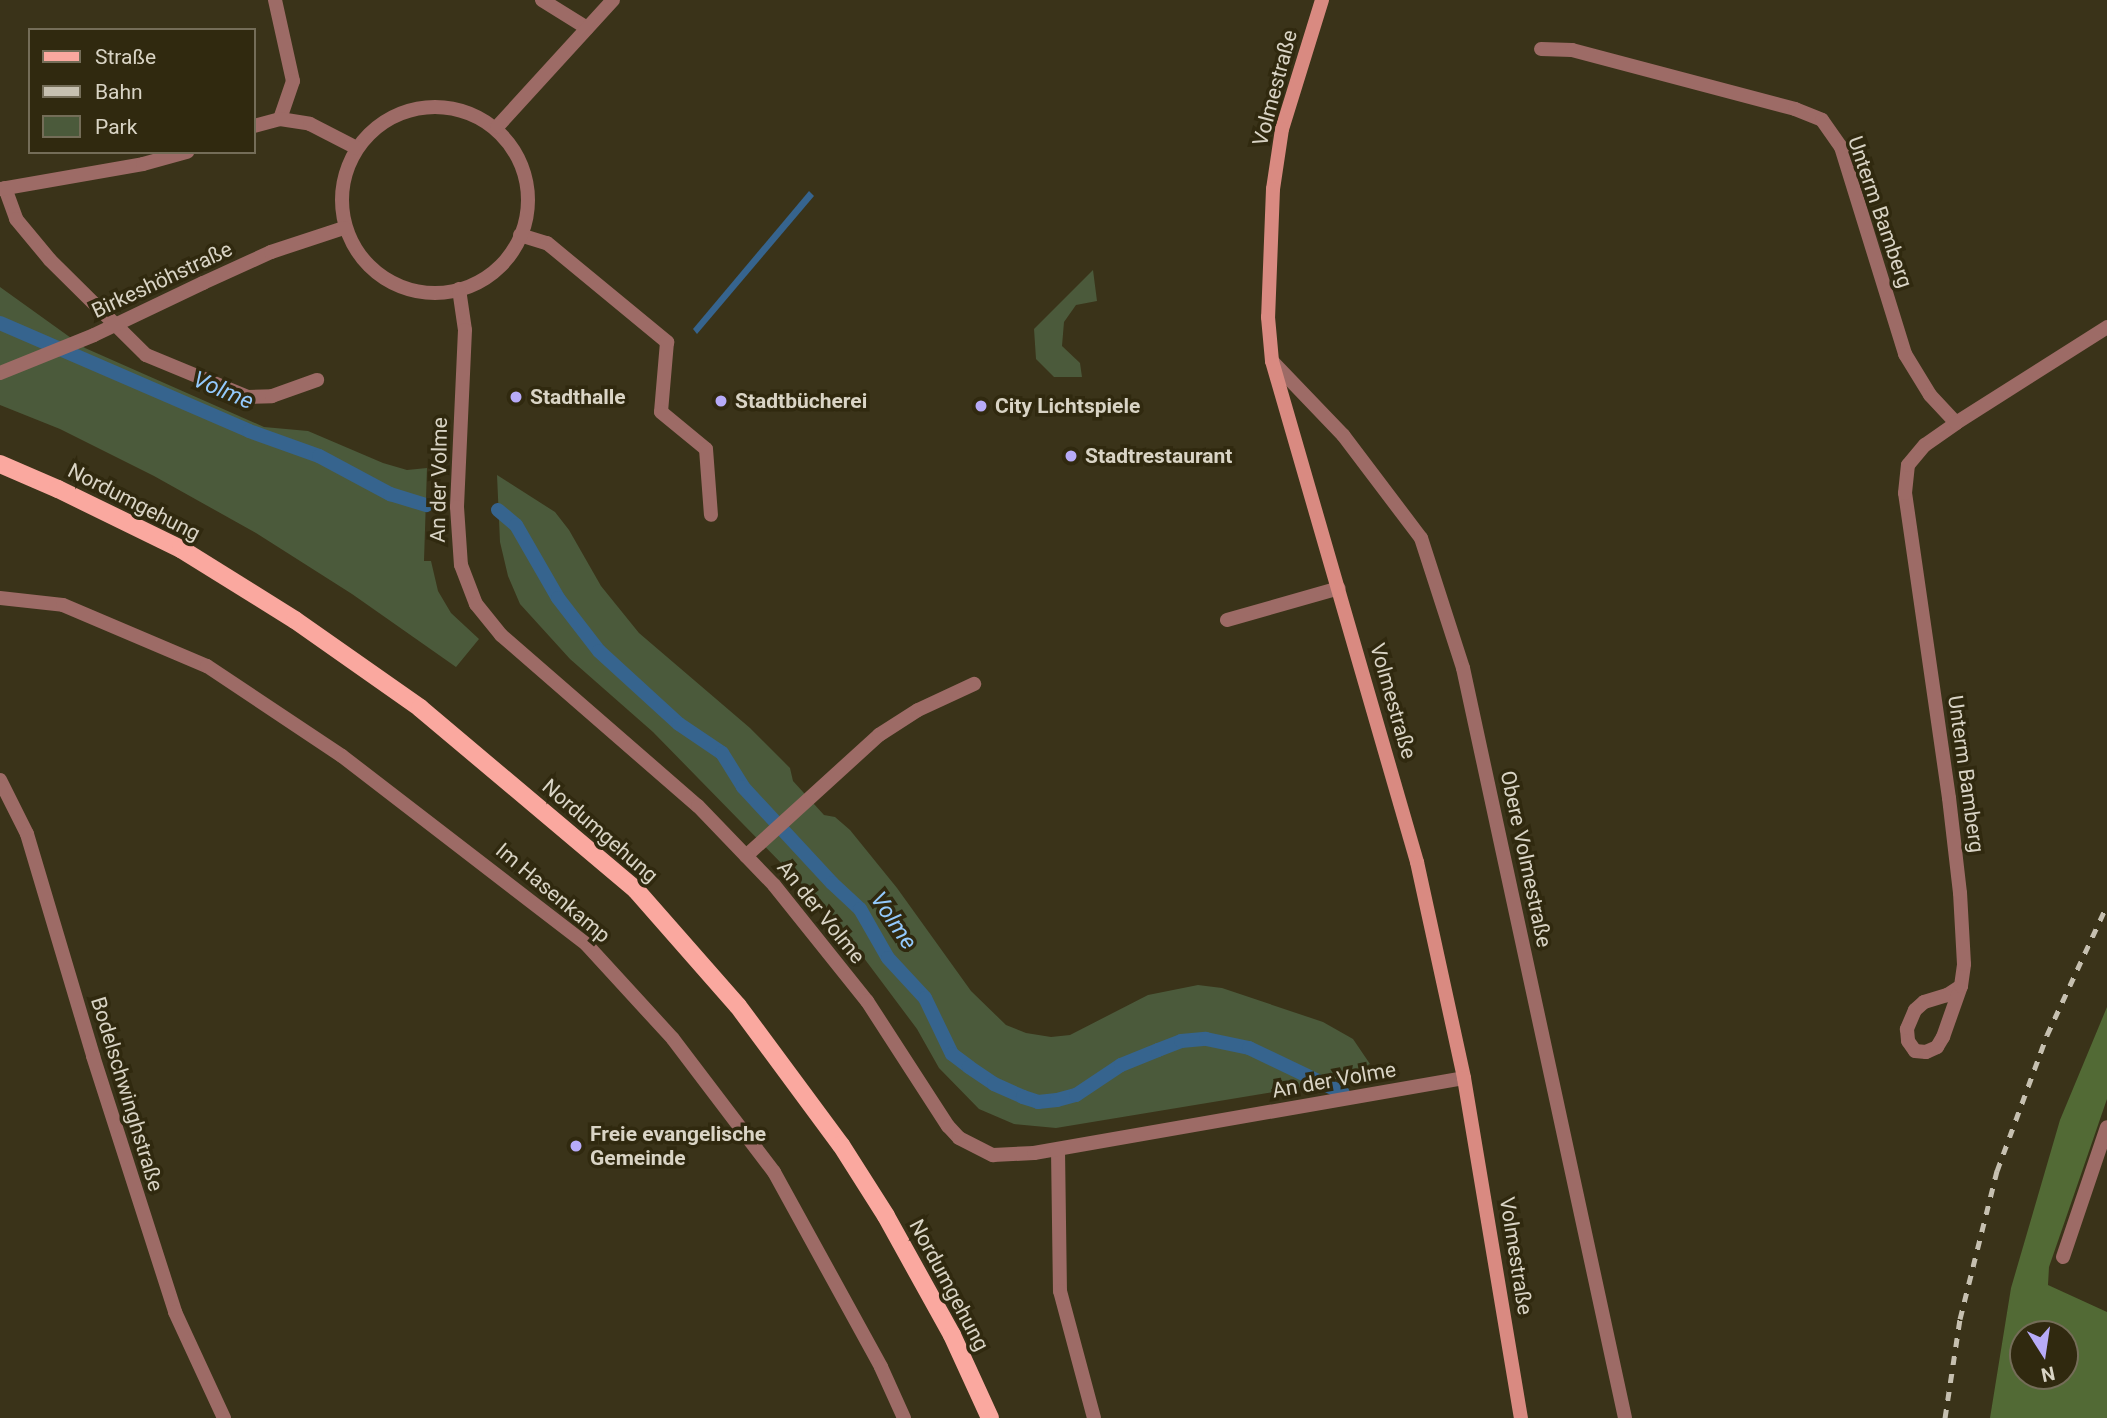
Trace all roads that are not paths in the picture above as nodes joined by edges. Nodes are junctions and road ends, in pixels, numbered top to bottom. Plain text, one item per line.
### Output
1 (275, 0) edge
2 (542, 0) edge
3 (613, 0) edge
4 (1322, 0) edge
5 (587, 28) junction
6 (1541, 49) dead end
7 (280, 119) junction
8 (256, 125) edge
9 (497, 127) junction
10 (358, 148) junction
11 (179, 154) edge
12 (2, 188) edge
13 (344, 228) junction
14 (520, 234) junction
15 (459, 289) junction
16 (2107, 327) edge
17 (1272, 361) junction
18 (0, 373) edge
19 (317, 380) dead end
20 (1956, 423) junction
21 (0, 464) edge
22 (711, 515) dead end
23 (1339, 588) junction
24 (0, 598) edge
25 (1227, 620) dead end
26 (974, 684) dead end
27 (0, 780) edge
28 (746, 856) junction
29 (1961, 986) junction
30 (1464, 1079) junction
31 (2107, 1127) edge
32 (1058, 1150) junction
33 (2063, 1256) dead end
34 (224, 1418) edge
35 (904, 1418) edge
36 (990, 1418) edge
37 (1094, 1418) edge
38 (1521, 1418) edge
39 (1625, 1418) edge

1 - 7 street
2 - 5 street
3 - 5 street
4 - 17 main road, Volmestraße
5 - 9 street
6 - 20 street, Unterm Bamberg
7 - 8 street
7 - 10 street
9 - 10 street
9 - 14 street
10 - 13 street
11 - 12 street
12 - 19 street
13 - 15 street
13 - 18 street, Birkeshöhstraße, bridge
14 - 15 street
14 - 22 street
15 - 28 street, An der Volme
16 - 20 street, Unterm Bamberg
17 - 23 main road, Volmestraße
17 - 39 street, Obere Volmestraße
20 - 29 street, Unterm Bamberg
21 - 36 main road, Nordumgehung
23 - 25 street
23 - 30 main road, Volmestraße
24 - 35 street, Im Hasenkamp
26 - 28 street
27 - 34 street, Bodelschwinghstraße
28 - 32 street, An der Volme
29 - 29 street, Unterm Bamberg
30 - 32 street, An der Volme
30 - 38 main road, Volmestraße
31 - 33 street
32 - 37 street

